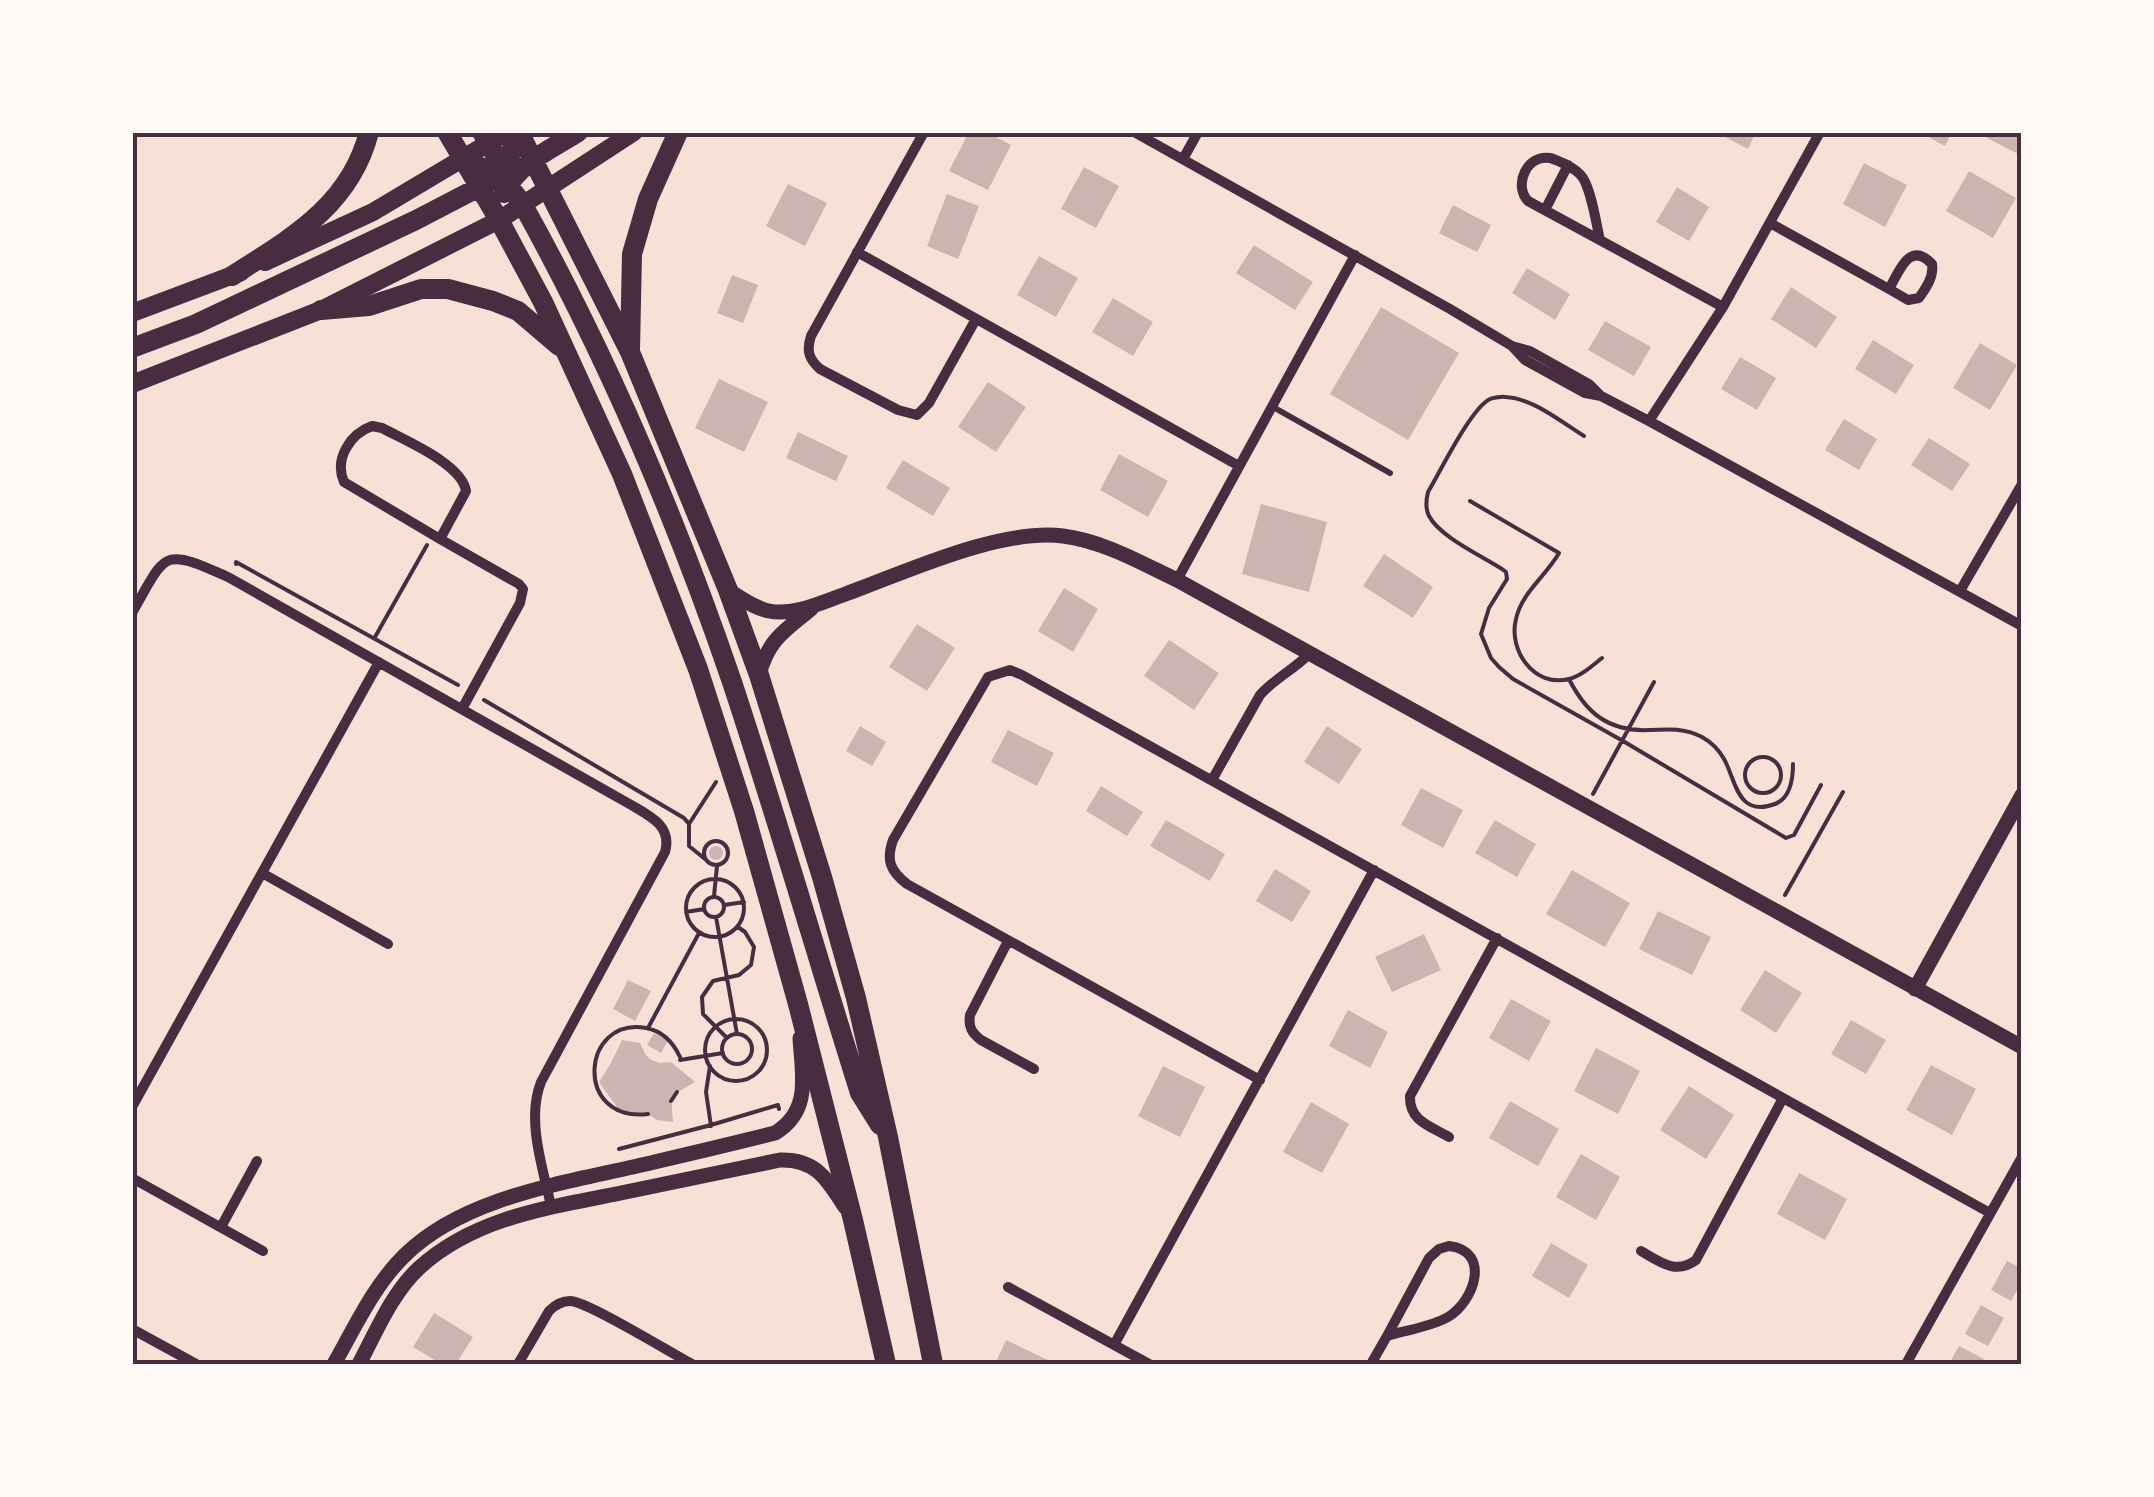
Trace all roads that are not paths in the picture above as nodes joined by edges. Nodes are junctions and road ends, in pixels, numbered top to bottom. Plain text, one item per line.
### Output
1 (369, 132) edge
2 (447, 132) edge
3 (507, 132) edge
4 (517, 132) edge
5 (578, 132) edge
6 (634, 132) edge
7 (678, 132) edge
8 (924, 132) edge
9 (1134, 132) edge
10 (1198, 132) edge
11 (1820, 132) edge
12 (485, 139) edge
13 (1183, 159) junction
14 (462, 160) junction
15 (533, 160) junction
16 (1568, 165) junction
17 (507, 175) junction
18 (478, 188) junction
19 (547, 188) junction
20 (522, 205) junction
21 (1545, 210) junction
22 (499, 220) junction
23 (1770, 223) junction
24 (1600, 240) junction
25 (857, 252) junction
26 (1355, 256) junction
27 (232, 276) junction
28 (1889, 290) junction
29 (1723, 307) junction
30 (321, 310) junction
31 (132, 313) edge
32 (976, 319) junction
33 (132, 348) edge
34 (630, 352) junction
35 (566, 354) junction
36 (132, 384) edge
37 (1272, 407) junction
38 (1649, 421) junction
39 (1239, 466) junction
40 (1390, 473) dead end
41 (2022, 484) edge
42 (437, 537) junction
43 (1177, 580) junction
44 (728, 590) junction
45 (1960, 591) junction
46 (818, 604) junction
47 (132, 613) edge
48 (2022, 626) edge
49 (1310, 653) junction
50 (379, 662) junction
51 (759, 675) junction
52 (462, 709) junction
53 (1212, 780) junction
54 (2022, 795) edge
55 (1374, 870) junction
56 (262, 873) junction
57 (1498, 938) junction
58 (1008, 941) junction
59 (388, 944) dead end
60 (2022, 945) edge
61 (2022, 966) edge
62 (1915, 989) junction
63 (798, 1004) junction
64 (2022, 1048) edge
65 (1034, 1069) dead end
66 (1260, 1080) junction
67 (1784, 1098) junction
68 (132, 1107) edge
69 (888, 1136) junction
70 (1449, 1136) dead end
71 (2022, 1158) edge
72 (257, 1162) dead end
73 (132, 1178) edge
74 (547, 1186) junction
75 (551, 1206) junction
76 (1990, 1214) junction
77 (854, 1220) junction
78 (221, 1227) junction
79 (263, 1251) dead end
80 (1641, 1251) dead end
81 (1008, 1287) dead end
82 (132, 1328) edge
83 (1387, 1336) junction
84 (1114, 1345) junction
85 (178, 1360) edge
86 (196, 1364) edge
87 (334, 1364) edge
88 (359, 1364) edge
89 (518, 1364) edge
90 (692, 1364) edge
91 (886, 1364) edge
92 (933, 1364) edge
93 (1148, 1364) edge
94 (1372, 1364) edge
95 (1906, 1364) edge

1 - 27 highway
2 - 14 highway
3 - 12 main road
4 - 15 highway
4 - 17 highway
5 - 15 highway
6 - 19 main road
7 - 34 highway
8 - 25 street
9 - 13 street
10 - 13 street
11 - 23 street
12 - 14 main road
12 - 17 highway
13 - 26 street
14 - 17 highway
14 - 18 highway
14 - 27 main road
15 - 17 highway
15 - 19 highway
16 - 21 street
16 - 21 street
16 - 24 street
17 - 18 highway
17 - 19 highway
17 - 20 highway
17 - 22 highway
18 - 22 highway
18 - 33 highway
19 - 20 main road
19 - 34 highway
20 - 22 main road
20 - 69 highway
21 - 24 street
22 - 30 main road
22 - 35 highway
23 - 28 street
23 - 29 street
24 - 29 street
25 - 32 street
25 - 32 street
26 - 37 street
26 - 38 street
27 - 31 main road
28 - 28 street
29 - 38 street
30 - 35 highway
30 - 36 main road
32 - 39 street
34 - 44 highway
35 - 63 highway
37 - 39 street
37 - 40 lane
38 - 45 street
39 - 43 street
41 - 45 street
42 - 42 street
42 - 52 street
43 - 46 street
43 - 49 street
44 - 46 street
44 - 51 highway
45 - 48 street
46 - 51 street
47 - 50 street
49 - 53 street
49 - 62 street
50 - 52 street
50 - 56 street
51 - 69 highway
52 - 74 street
53 - 55 street
53 - 58 street
54 - 62 street
55 - 57 street
55 - 66 street
56 - 59 street
56 - 68 street
57 - 67 street
57 - 70 street
58 - 65 street
58 - 66 street
60 - 61 lane
62 - 64 street
63 - 74 street
63 - 77 highway
66 - 84 street
67 - 76 street
67 - 80 street
69 - 92 highway
71 - 76 street
72 - 78 street
73 - 78 street
74 - 75 street
74 - 87 street
75 - 77 street
75 - 88 street
76 - 95 street
77 - 91 highway
78 - 79 street
81 - 84 street
82 - 85 street
83 - 83 street
83 - 94 street
84 - 93 street
85 - 86 street
89 - 90 street

